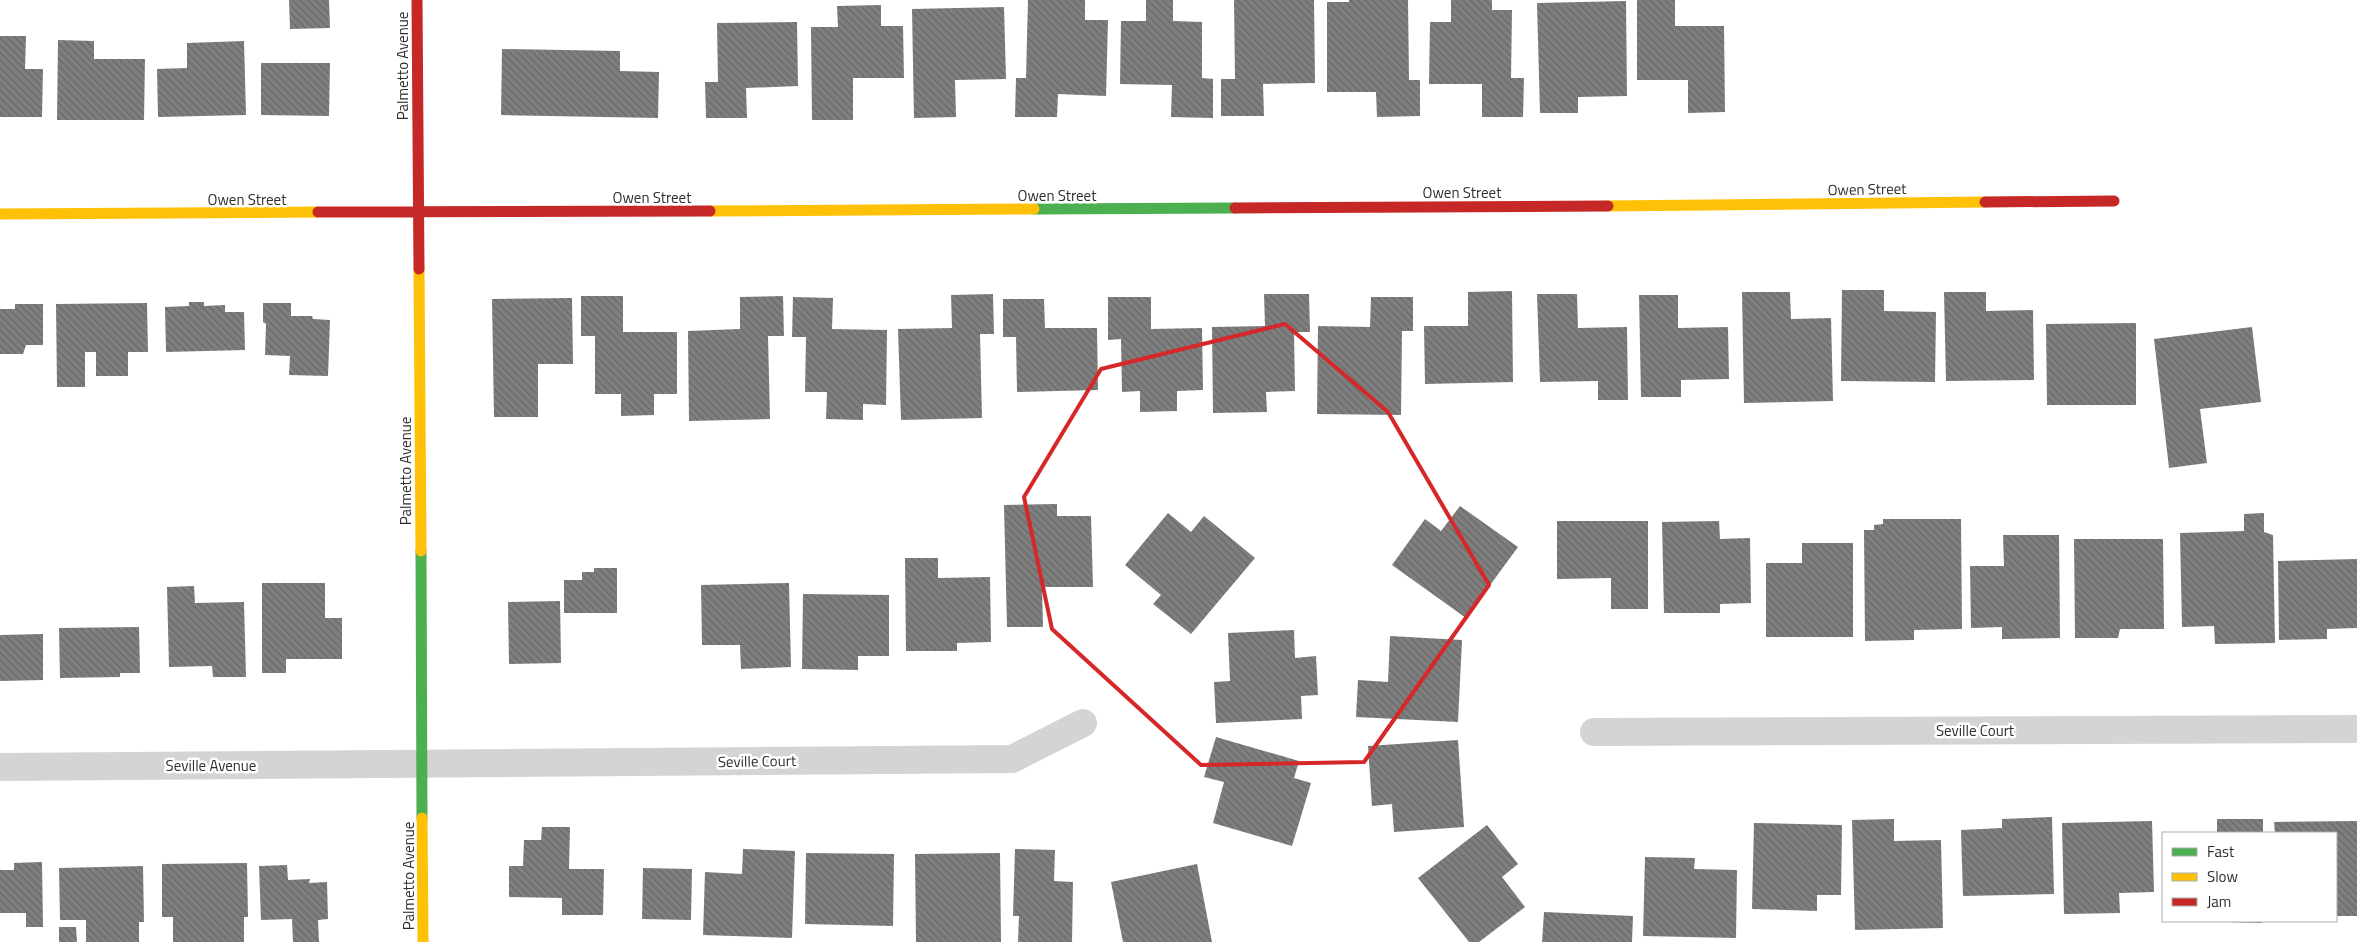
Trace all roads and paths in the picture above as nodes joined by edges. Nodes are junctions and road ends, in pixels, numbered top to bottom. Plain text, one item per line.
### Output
1 (417, 0) edge
2 (2114, 201) dead end
3 (418, 213) junction
4 (0, 214) edge
5 (1083, 723) dead end
6 (2357, 729) edge
7 (1594, 732) dead end
8 (422, 764) junction
9 (0, 767) edge
10 (423, 942) edge

1 - 3 street, Palmetto Avenue
2 - 3 street, Owen Street
3 - 4 street, Owen Street
3 - 8 street, Palmetto Avenue
5 - 8 street, Seville Court
6 - 7 street, Seville Court
8 - 9 street, Seville Avenue
8 - 10 street, Palmetto Avenue

